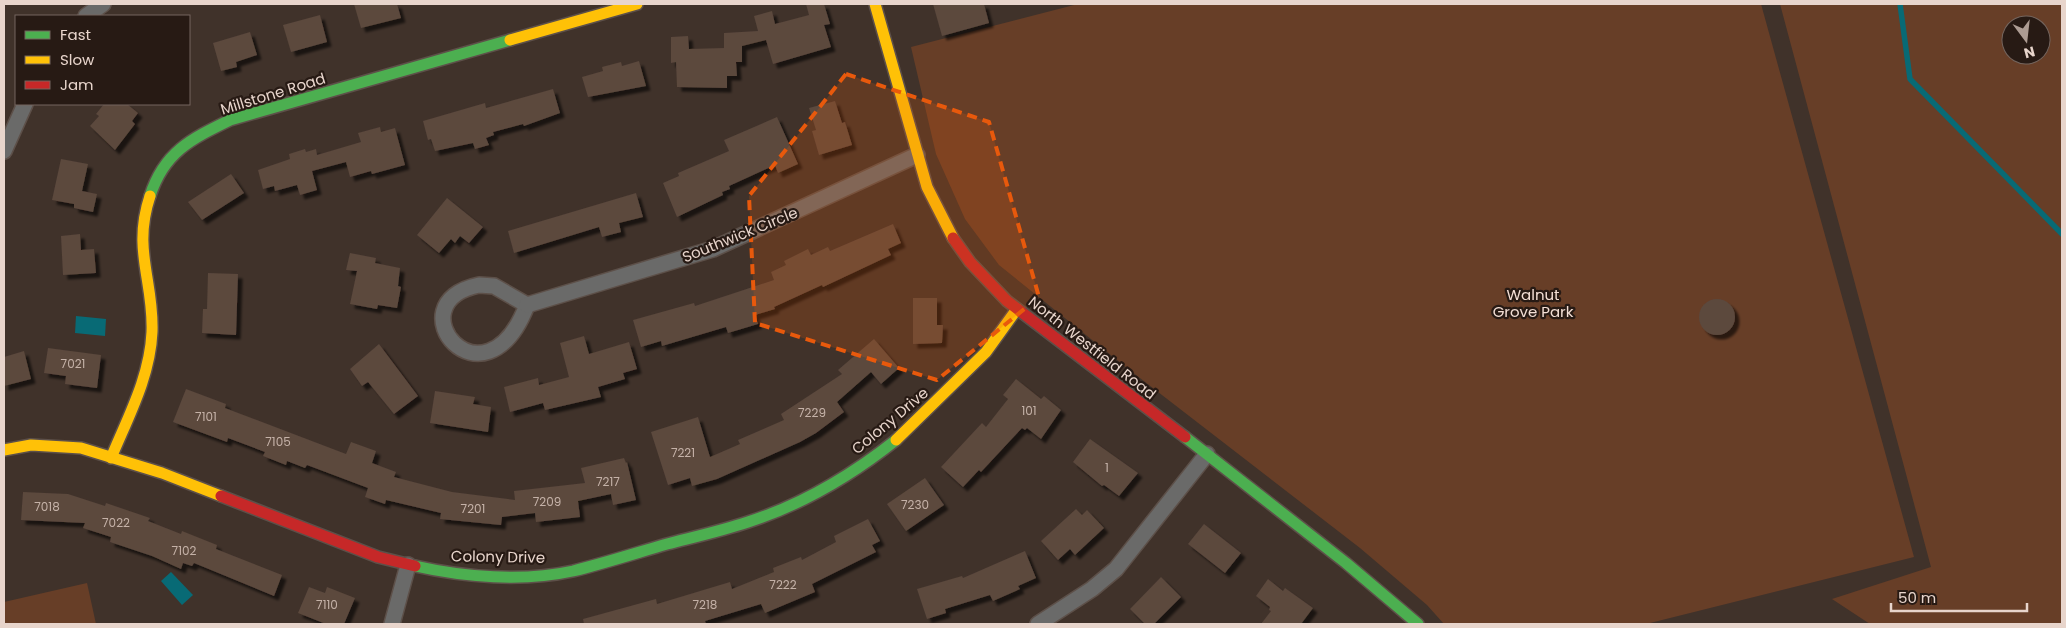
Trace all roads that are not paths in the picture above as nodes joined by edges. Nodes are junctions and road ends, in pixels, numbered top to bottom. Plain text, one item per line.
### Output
1 (103, 4) edge
2 (637, 4) edge
3 (875, 4) edge
4 (87, 15) edge
5 (25, 105) edge
6 (4, 152) edge
7 (917, 155) junction
8 (527, 305) junction
9 (1017, 308) junction
10 (4, 450) edge
11 (1207, 454) junction
12 (111, 458) junction
13 (408, 565) junction
14 (392, 624) edge
15 (1038, 624) edge
16 (1418, 624) edge

1 - 4 street
2 - 12 street, Millstone Road
3 - 7 street, North Westfield Road
5 - 6 street
7 - 8 street, Southwick Circle
7 - 9 street, North Westfield Road
8 - 8 street
9 - 11 street, North Westfield Road
9 - 13 street, Colony Drive
10 - 12 street, Colony Drive
11 - 15 street
11 - 16 street, North Westfield Road
12 - 13 street, Colony Drive
13 - 14 street

